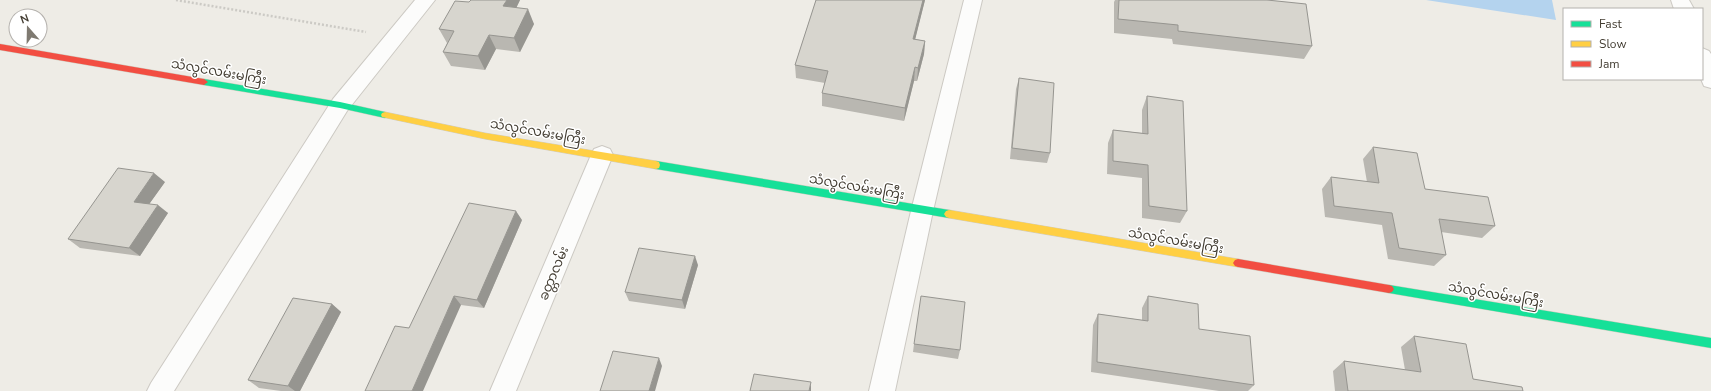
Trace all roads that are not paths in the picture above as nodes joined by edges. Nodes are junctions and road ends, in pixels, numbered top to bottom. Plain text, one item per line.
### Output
1 (426, 0) edge
2 (972, 0) edge
3 (0, 47) edge
4 (1703, 59) edge
5 (1711, 80) edge
6 (340, 105) junction
7 (602, 155) junction
8 (922, 211) junction
9 (1711, 343) edge
10 (160, 391) edge
11 (503, 391) edge
12 (882, 391) edge

1 - 6 street
2 - 8 street
3 - 6 street, သံလွင်လမ်းမကြီး
4 - 5 street
6 - 7 street, သံလွင်လမ်းမကြီး
6 - 10 street
7 - 8 street, သံလွင်လမ်းမကြီး
7 - 11 street, ခတ္တာလမ်း
8 - 9 street, သံလွင်လမ်းမကြီး
8 - 12 street

